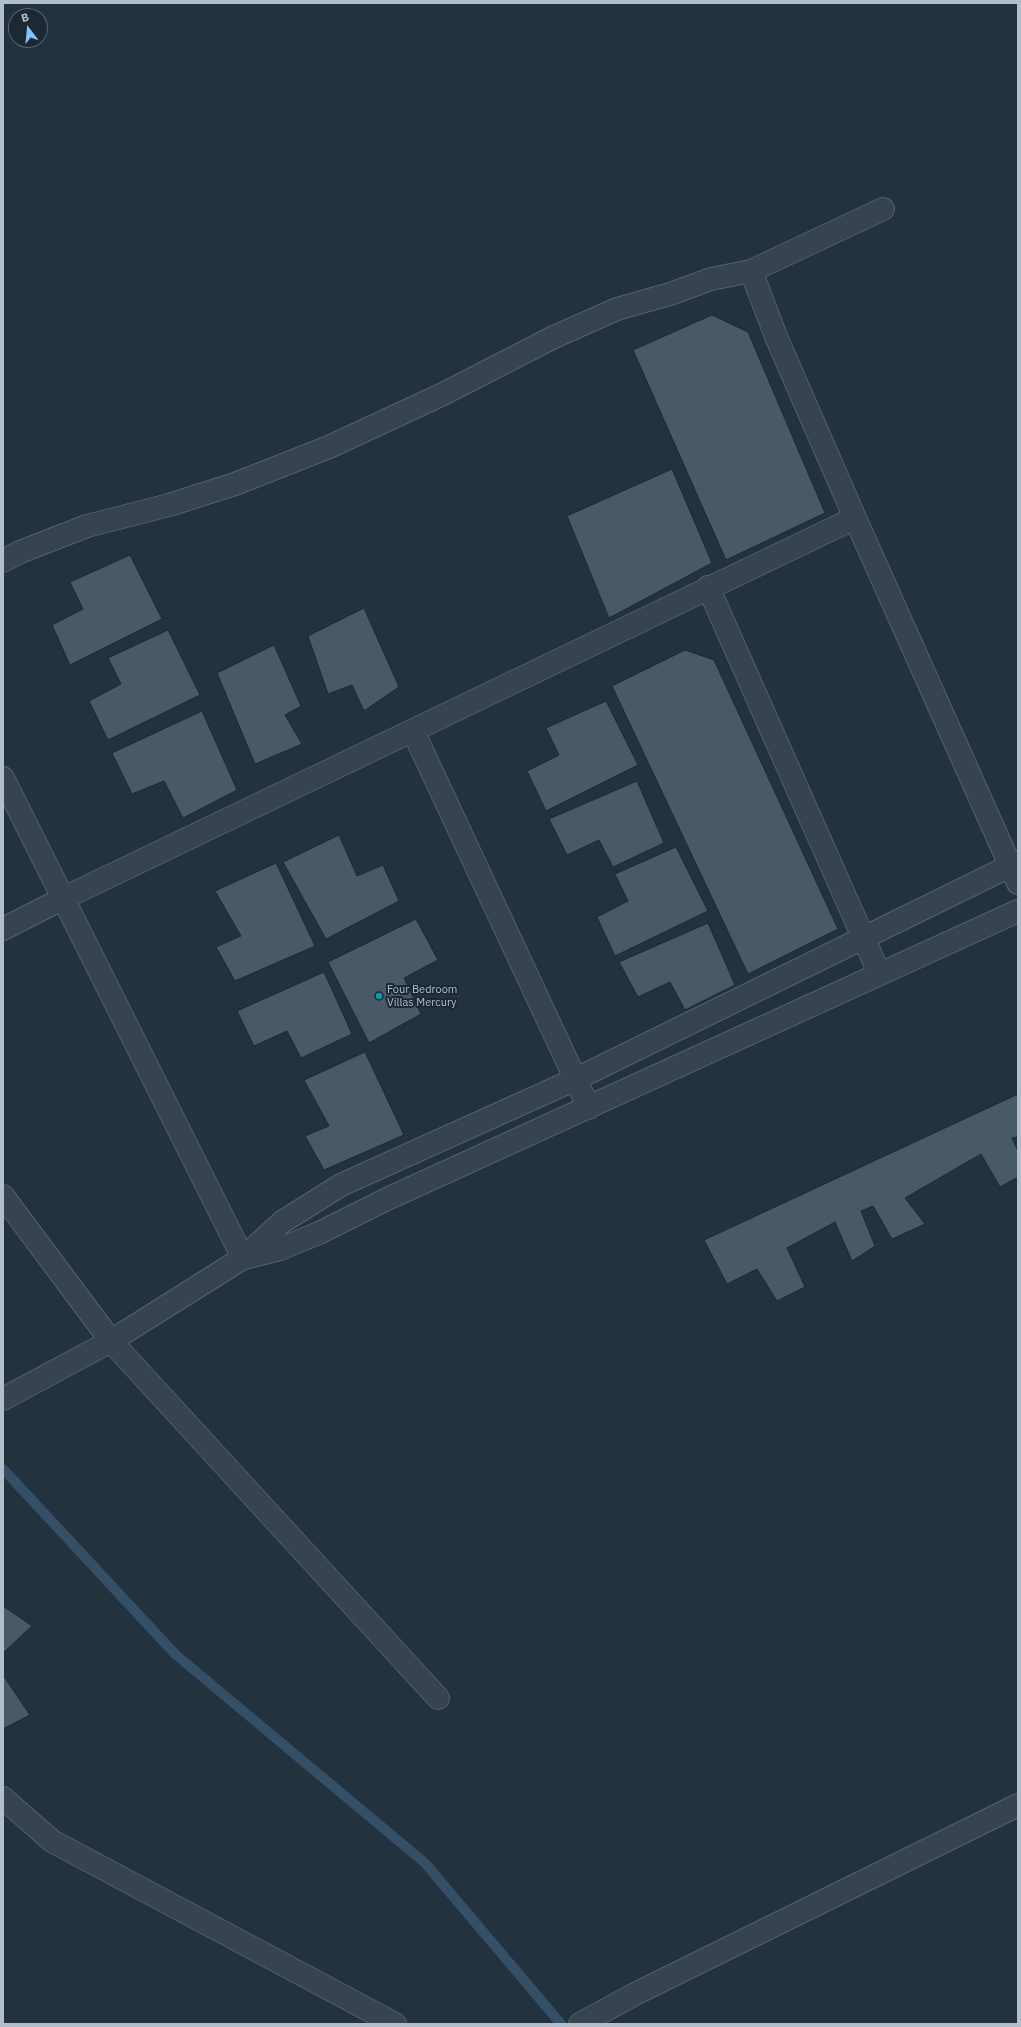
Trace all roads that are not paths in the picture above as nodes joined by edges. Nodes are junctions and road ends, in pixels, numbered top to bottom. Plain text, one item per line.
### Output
1 (883, 209) dead end
2 (751, 271) junction
3 (854, 518) junction
4 (3, 562) edge
5 (708, 587) junction
6 (414, 731) junction
7 (3, 778) edge
8 (1015, 870) edge
9 (64, 898) junction
10 (1018, 911) edge
11 (3, 929) edge
12 (864, 937) junction
13 (879, 973) junction
14 (576, 1079) junction
15 (590, 1108) junction
16 (3, 1196) edge
17 (243, 1258) junction
18 (111, 1341) junction
19 (3, 1399) edge
20 (438, 1698) dead end
21 (3, 1798) edge
22 (1018, 1805) edge
23 (395, 2024) edge
24 (580, 2024) edge

1 - 2 street
2 - 3 street
2 - 4 street
3 - 5 street
3 - 8 street
5 - 6 street
5 - 12 street
6 - 9 street
6 - 14 street
7 - 9 street
8 - 12 street
9 - 11 street
9 - 17 street
10 - 13 street
12 - 13 street
12 - 14 street
13 - 15 street
14 - 15 street
14 - 17 street
15 - 17 street
16 - 18 street
17 - 18 street
18 - 19 street
18 - 20 street
21 - 23 street
22 - 24 street

